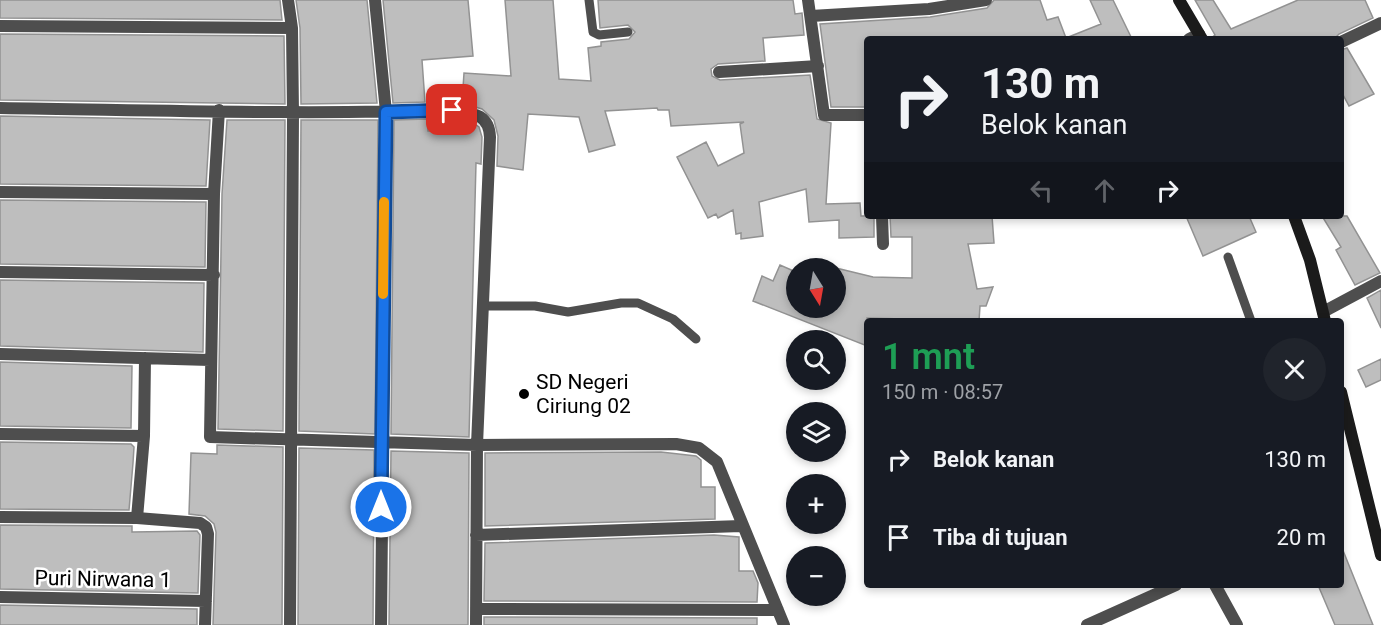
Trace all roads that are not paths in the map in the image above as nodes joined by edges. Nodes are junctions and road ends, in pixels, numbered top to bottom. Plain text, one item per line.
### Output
1 (288, 0) edge
2 (375, 0) edge
3 (589, 0) edge
4 (808, 0) edge
5 (986, 0) edge
6 (1179, 0) edge
7 (811, 16) junction
8 (1381, 23) edge
9 (0, 26) edge
10 (292, 28) junction
11 (628, 32) dead end
12 (1197, 36) edge
13 (1344, 41) edge
14 (818, 66) junction
15 (719, 72) dead end
16 (0, 108) edge
17 (219, 110) junction
18 (386, 112) junction
19 (293, 114) junction
20 (864, 115) edge
21 (0, 192) edge
22 (214, 194) junction
23 (882, 219) edge
24 (1295, 219) edge
25 (882, 244) dead end
26 (1228, 257) dead end
27 (0, 272) edge
28 (214, 275) junction
29 (1381, 281) edge
30 (483, 306) junction
31 (1250, 318) edge
32 (1323, 318) edge
33 (696, 339) dead end
34 (0, 354) edge
35 (145, 358) junction
36 (210, 360) junction
37 (1344, 404) edge
38 (0, 434) edge
39 (144, 436) junction
40 (290, 439) junction
41 (381, 440) junction
42 (477, 446) junction
43 (0, 517) edge
44 (137, 518) junction
45 (741, 526) junction
46 (476, 535) junction
47 (1381, 555) edge
48 (1169, 588) edge
49 (1217, 588) edge
50 (0, 597) edge
51 (206, 601) junction
52 (477, 609) junction
53 (778, 610) junction
54 (206, 625) edge
55 (290, 625) edge
56 (381, 625) edge
57 (476, 625) edge
58 (784, 625) edge
59 (1087, 625) edge
60 (1237, 625) edge

1 - 10 street
2 - 18 street
3 - 11 lane
4 - 7 street
5 - 7 street
6 - 12 main road
7 - 14 street
8 - 13 street
9 - 10 street
10 - 19 street
14 - 15 street
14 - 20 street
16 - 17 street
17 - 19 street
17 - 22 street
18 - 19 street
18 - 30 street
18 - 41 street
19 - 40 street
21 - 22 street
22 - 28 street
23 - 25 street
24 - 32 main road
26 - 31 lane
27 - 28 street
28 - 36 street
29 - 32 street
30 - 33 lane
30 - 42 street
34 - 35 street
35 - 36 street
35 - 39 street
36 - 40 street
37 - 47 main road
38 - 39 street
39 - 44 street
40 - 41 street
40 - 55 street
41 - 42 street
41 - 56 street
42 - 45 street
42 - 46 street
43 - 44 street
44 - 51 street
45 - 46 street
45 - 53 street
46 - 52 street
48 - 59 street
49 - 60 street
50 - 51 street, Puri Nirwana 1
51 - 54 street
52 - 53 street
52 - 57 street
53 - 58 street

